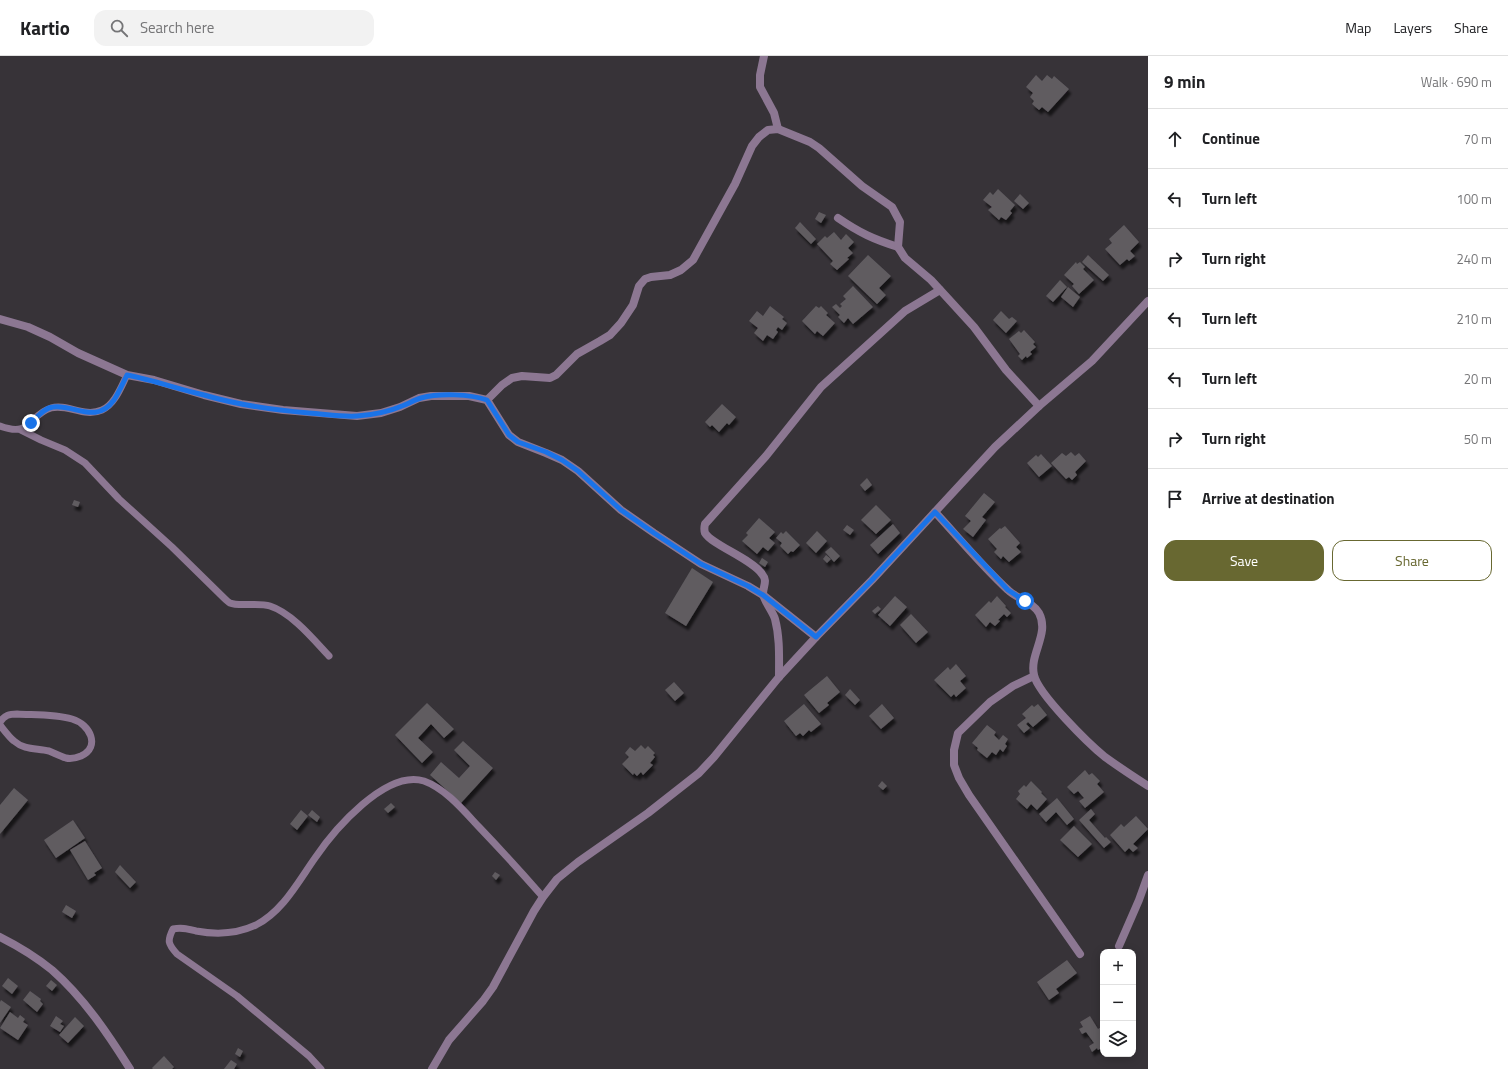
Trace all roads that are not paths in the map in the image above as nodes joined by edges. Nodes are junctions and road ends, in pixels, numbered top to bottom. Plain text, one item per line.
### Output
1 (764, 56) edge
2 (778, 129) junction
3 (838, 218) dead end
4 (898, 247) junction
5 (940, 290) junction
6 (1148, 301) edge
7 (0, 319) edge
8 (127, 375) junction
9 (487, 400) junction
10 (1039, 406) junction
11 (0, 426) edge
12 (21, 430) junction
13 (935, 512) junction
14 (763, 595) junction
15 (816, 637) junction
16 (329, 656) dead end
17 (1034, 676) junction
18 (779, 677) junction
19 (0, 724) edge
20 (1148, 786) edge
21 (1148, 875) edge
22 (543, 897) junction
23 (0, 937) edge
24 (1119, 946) dead end
25 (1080, 954) dead end
26 (130, 1069) edge
27 (321, 1069) edge
28 (432, 1069) edge

1 - 2 street
2 - 4 street
2 - 9 street
3 - 4 street
4 - 5 street
5 - 10 street
5 - 14 street
6 - 10 street
7 - 8 street
8 - 9 street
8 - 12 lane
9 - 14 street
10 - 13 street
11 - 12 lane
12 - 16 lane
13 - 15 street
13 - 17 street
14 - 15 street
14 - 18 street
15 - 18 street
17 - 20 street
17 - 25 street
18 - 22 street
19 - 19 lane
21 - 24 street
22 - 27 lane
22 - 28 street
23 - 26 street

